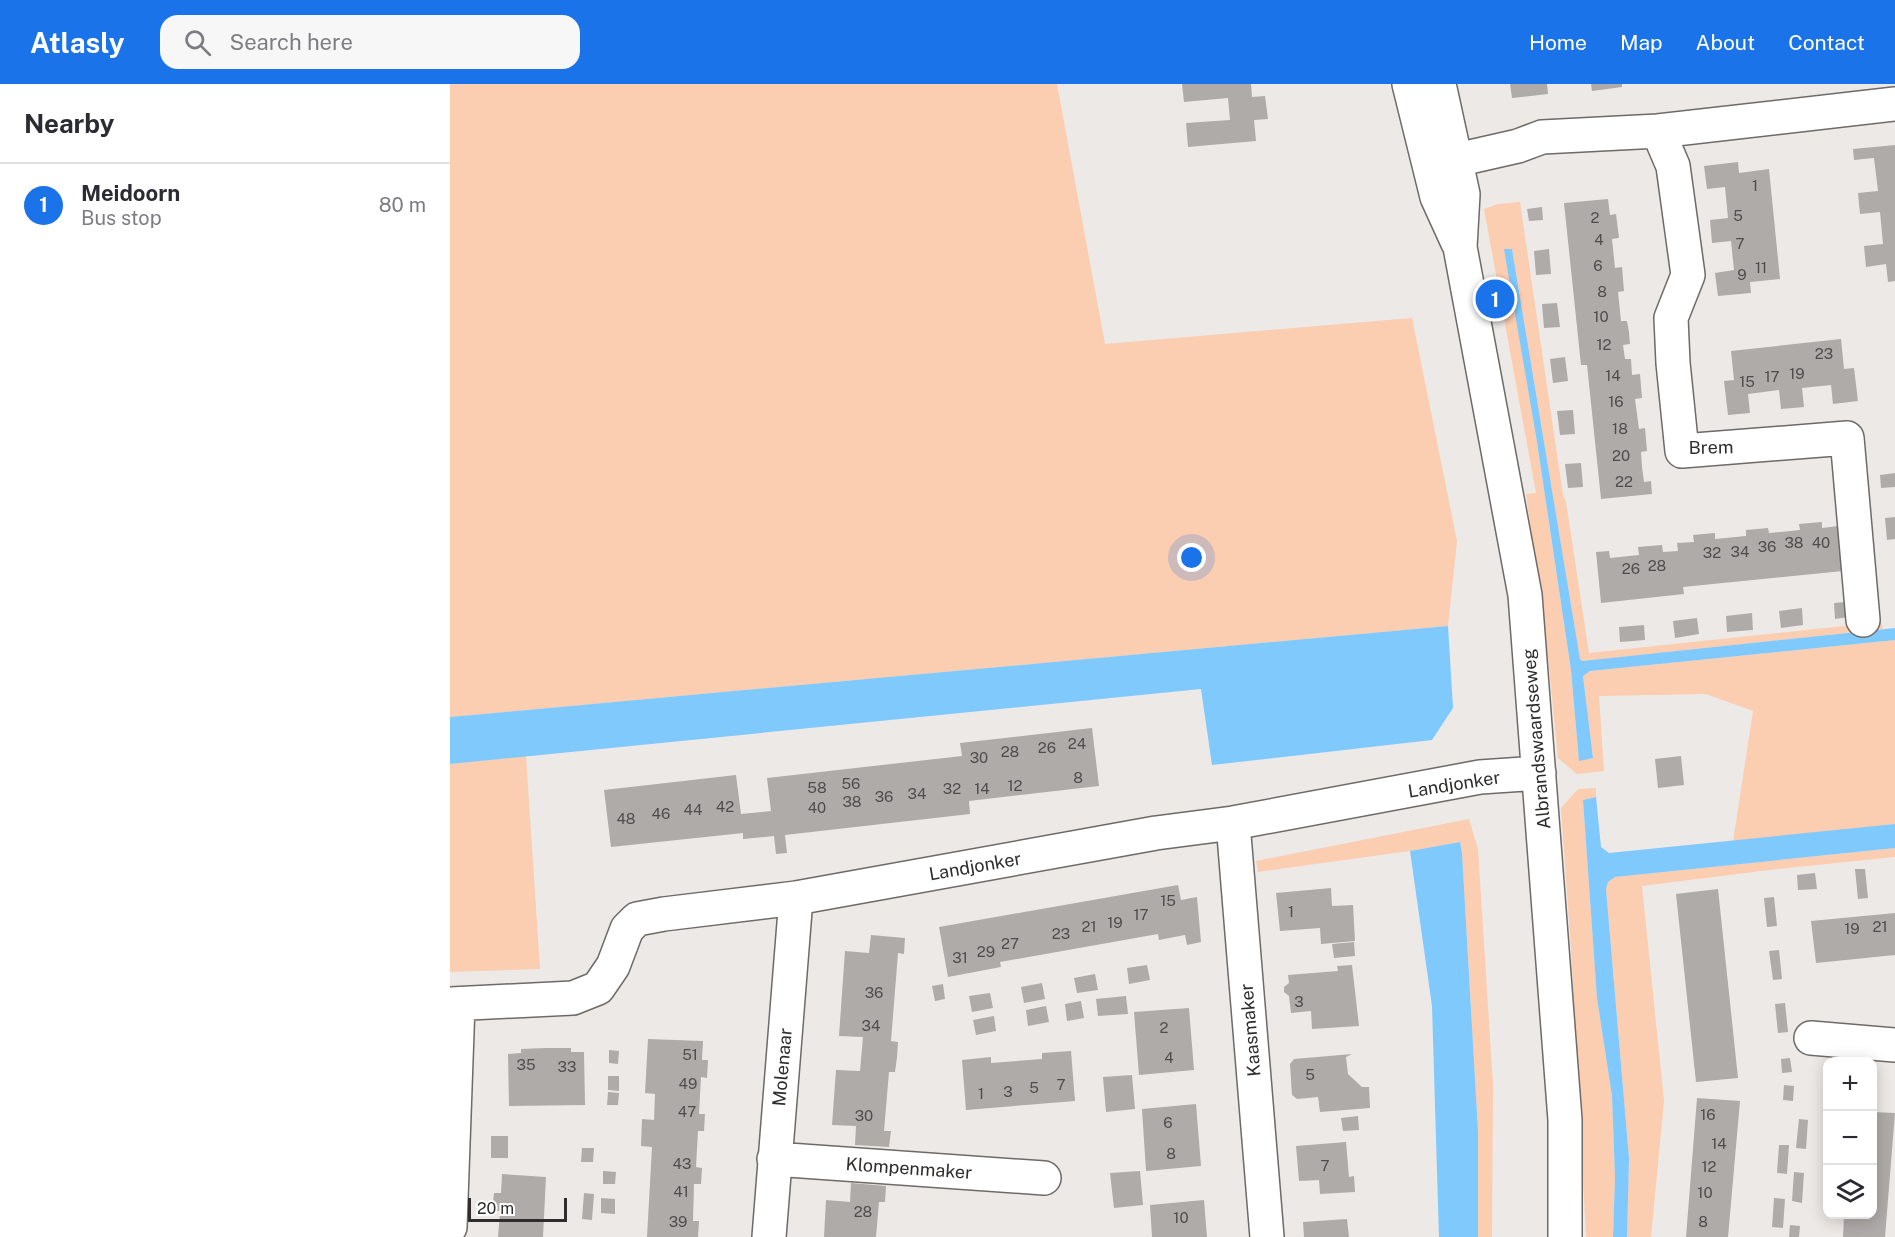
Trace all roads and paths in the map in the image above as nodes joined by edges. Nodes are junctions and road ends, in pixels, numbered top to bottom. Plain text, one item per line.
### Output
1 (1409, 84) edge
2 (1439, 84) edge
3 (1895, 104) edge
4 (1658, 132) junction
5 (1443, 163) junction
6 (1863, 620) dead end
7 (1539, 773) junction
8 (1233, 822) junction
9 (796, 898) junction
10 (454, 1004) edge
11 (1812, 1038) dead end
12 (1895, 1045) edge
13 (774, 1159) junction
14 (1044, 1178) dead end
15 (450, 1227) edge
16 (769, 1237) edge
17 (1267, 1237) edge
18 (1565, 1237) edge

1 - 5 street, Albrandswaardseweg
2 - 5 street, Albrandswaardseweg
3 - 4 street
4 - 5 street
4 - 6 street, Brem
5 - 7 street, Albrandswaardseweg
7 - 8 street, Landjonker
7 - 18 street, Albrandswaardseweg
8 - 9 street, Landjonker
8 - 17 street, Kaasmaker
9 - 10 street, Landjonker
9 - 13 street, Molenaar
10 - 15 street
11 - 12 street
13 - 14 street, Klompenmaker
13 - 16 street, Molenaar

